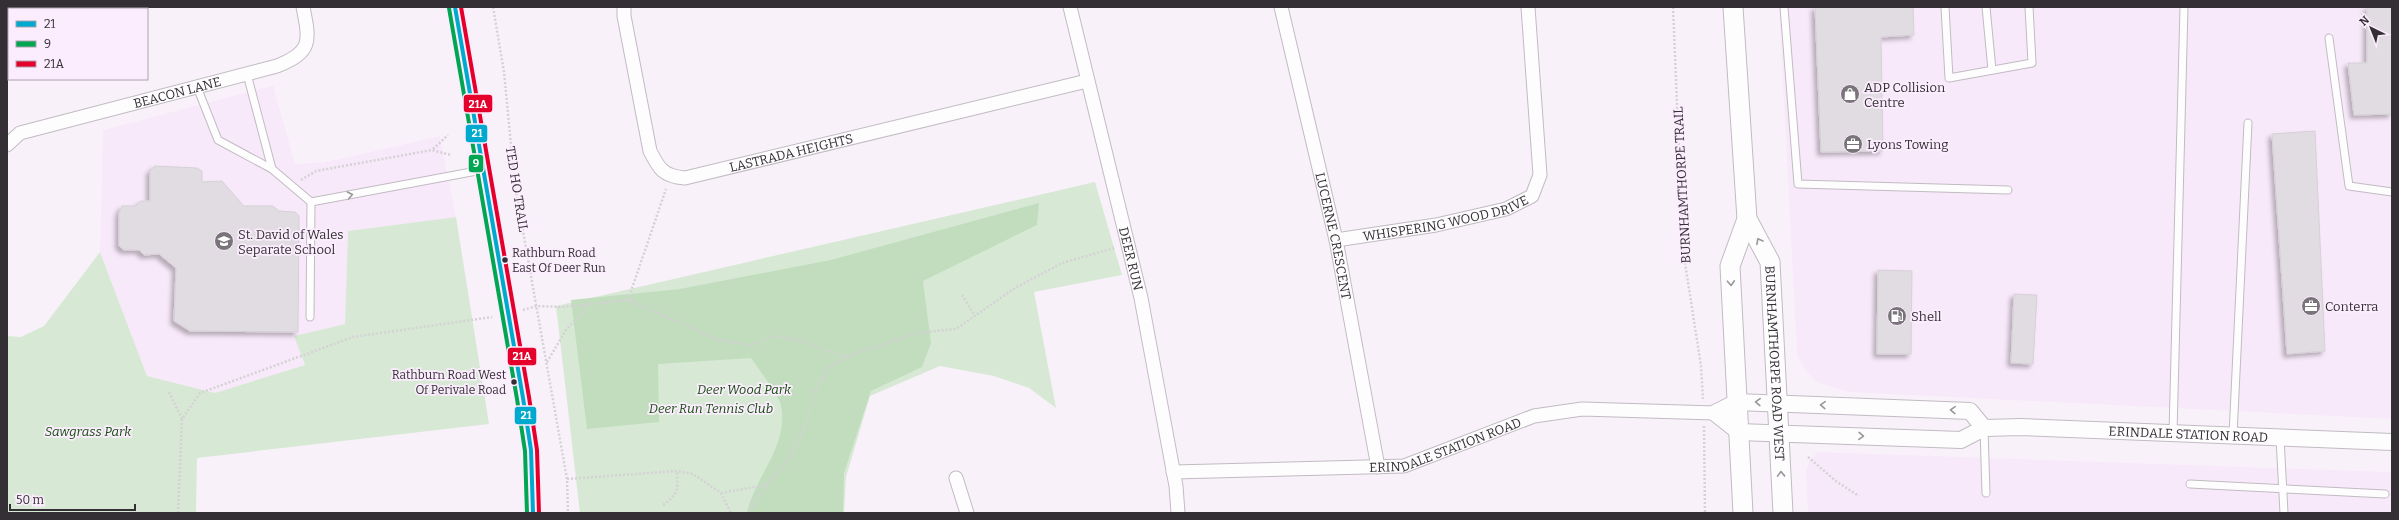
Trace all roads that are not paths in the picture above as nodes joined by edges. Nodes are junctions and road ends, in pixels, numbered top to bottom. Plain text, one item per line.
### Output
1 (303, 7) edge
2 (455, 7) edge
3 (624, 7) edge
4 (1070, 7) edge
5 (1281, 7) edge
6 (1528, 7) edge
7 (1733, 7) edge
8 (1784, 7) edge
9 (1945, 7) edge
10 (1986, 7) edge
11 (2030, 7) edge
12 (2184, 7) edge
13 (2329, 38) dead end
14 (1992, 70) junction
15 (247, 74) junction
16 (1087, 81) junction
17 (197, 87) junction
18 (2248, 123) dead end
19 (7, 145) edge
20 (272, 169) junction
21 (482, 170) junction
22 (2008, 190) dead end
23 (2392, 192) edge
24 (311, 202) junction
25 (1747, 219) junction
26 (1336, 240) junction
27 (310, 316) dead end
28 (1737, 402) junction
29 (1778, 403) junction
30 (1715, 413) junction
31 (1984, 428) junction
32 (1739, 432) junction
33 (1780, 433) junction
34 (2173, 433) junction
35 (2233, 436) junction
36 (2280, 438) junction
37 (2392, 442) edge
38 (1378, 467) junction
39 (1173, 472) junction
40 (956, 478) dead end
41 (2190, 484) dead end
42 (2282, 489) junction
43 (1986, 493) dead end
44 (2385, 494) dead end
45 (533, 513) edge
46 (967, 513) edge
47 (1178, 513) edge
48 (1743, 513) edge
49 (1783, 513) edge
50 (2284, 513) edge

1 - 15 street, BEACON LANE
2 - 21 street
3 - 16 street, LASTRADA HEIGHTS
4 - 16 street, DEER RUN
5 - 26 street, LUCERNE CRESCENT
6 - 26 street, WHISPERING WOOD DRIVE
7 - 25 main road, BURNHAMTHORPE ROAD WEST
8 - 22 lane
9 - 14 lane
10 - 14 lane
11 - 14 lane
12 - 34 lane
13 - 23 lane
15 - 17 street, BEACON LANE
15 - 20 lane
16 - 39 street, DEER RUN
17 - 19 street, BEACON LANE
17 - 20 lane
18 - 35 lane
20 - 24 lane
24 -> 21 lane
21 - 45 street
24 - 27 lane
25 -> 28 main road, BURNHAMTHORPE ROAD WEST
29 -> 25 main road, BURNHAMTHORPE ROAD WEST
26 - 38 street, LUCERNE CRESCENT
29 -> 28 street, ERINDALE STATION ROAD
28 - 30 street, ERINDALE STATION ROAD
28 - 32 main road, BURNHAMTHORPE ROAD WEST
31 -> 29 street, ERINDALE STATION ROAD
29 - 33 main road, BURNHAMTHORPE ROAD WEST
30 - 32 street
30 - 38 street, ERINDALE STATION ROAD
33 -> 31 street, ERINDALE STATION ROAD
31 - 34 street, ERINDALE STATION ROAD
31 - 43 lane
32 - 33 street, ERINDALE STATION ROAD
32 - 48 main road, BURNHAMTHORPE ROAD WEST
49 -> 33 main road, BURNHAMTHORPE ROAD WEST
34 - 35 street, ERINDALE STATION ROAD
35 - 36 street, ERINDALE STATION ROAD
36 - 37 street, ERINDALE STATION ROAD
36 - 42 lane
38 - 39 street, ERINDALE STATION ROAD
39 - 47 street, DEER RUN
40 - 46 street
41 - 42 lane
42 - 44 lane
42 - 50 lane

